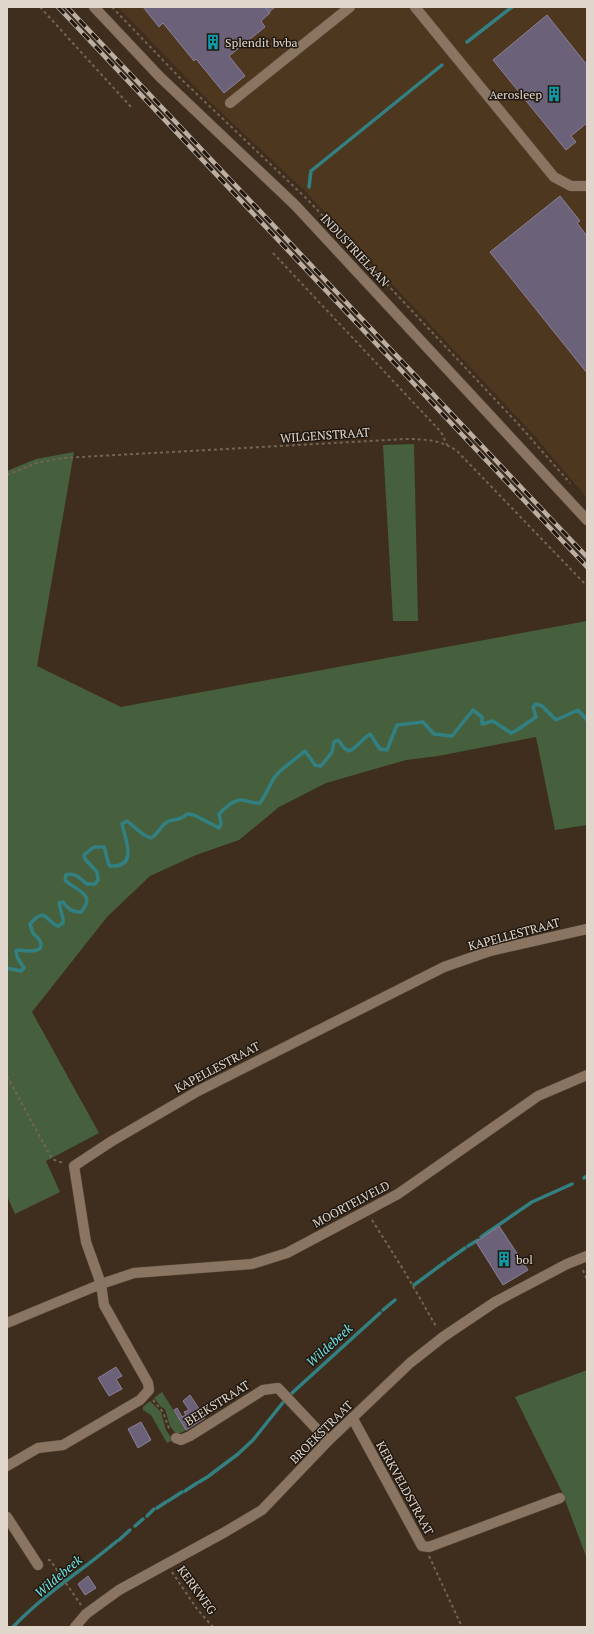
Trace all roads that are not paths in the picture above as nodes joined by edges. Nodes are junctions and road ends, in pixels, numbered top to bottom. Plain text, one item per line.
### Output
1 (94, 7) edge
2 (350, 7) edge
3 (415, 7) edge
4 (230, 103) dead end
5 (587, 186) edge
6 (587, 520) edge
7 (587, 929) edge
8 (587, 1074) edge
9 (587, 1256) edge
10 (101, 1284) junction
11 (7, 1323) edge
12 (353, 1419) junction
13 (176, 1438) road end
14 (328, 1441) junction
15 (7, 1466) edge
16 (560, 1498) dead end
17 (7, 1517) edge
18 (38, 1565) road end
19 (75, 1627) edge

1 - 6 street, INDUSTRIELAAN
2 - 4 street
3 - 5 street
7 - 10 street, KAPELLESTRAAT
8 - 10 street, MOORTELVELD
9 - 12 street, BROEKSTRAAT
10 - 11 street
10 - 15 street
12 - 14 street, BROEKSTRAAT
12 - 16 street, KERKVELDSTRAAT
13 - 14 street, BEEKSTRAAT
14 - 19 street, BROEKSTRAAT
17 - 18 street

